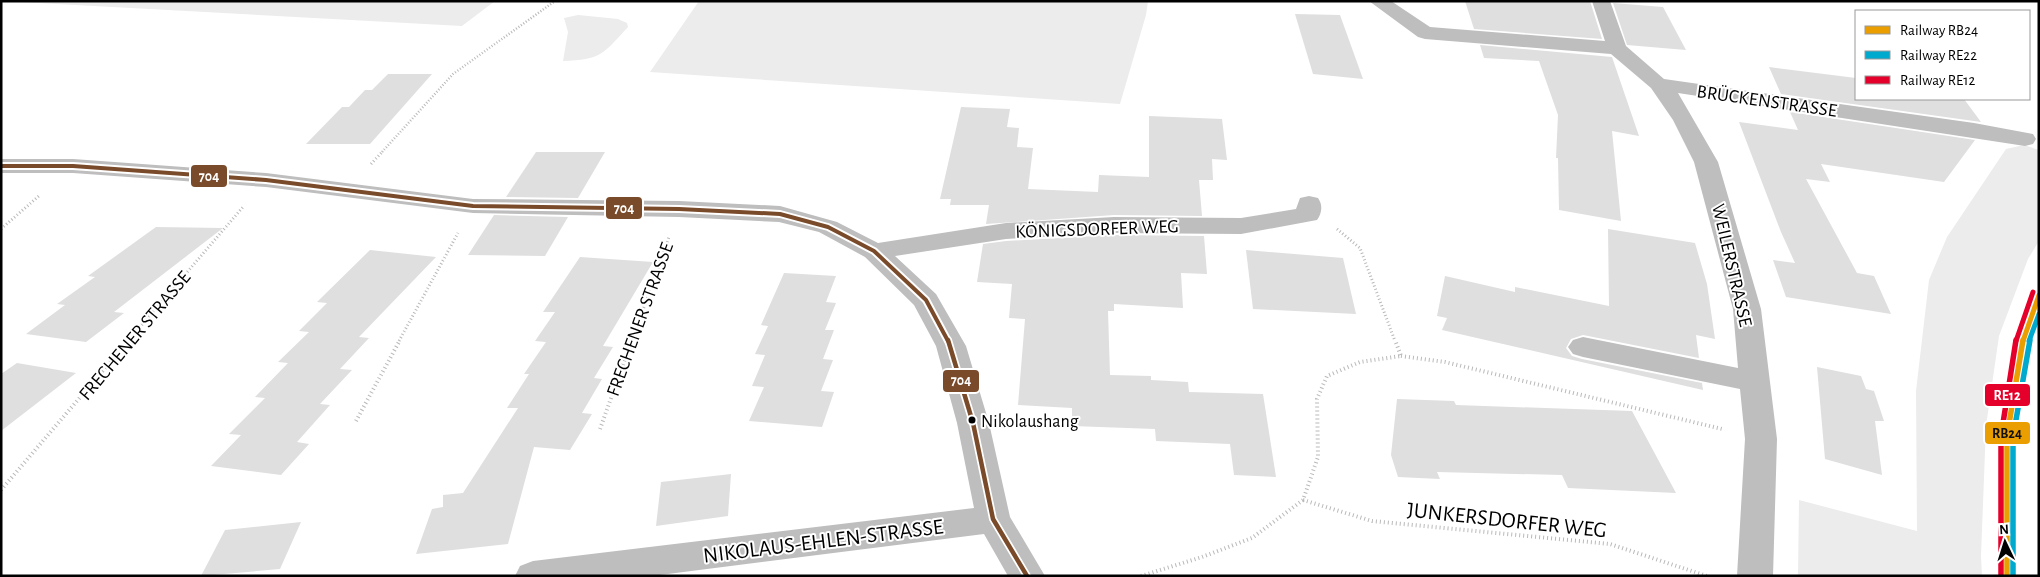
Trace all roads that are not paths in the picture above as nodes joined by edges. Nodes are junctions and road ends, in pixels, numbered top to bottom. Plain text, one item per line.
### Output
1 (1378, 1) edge
2 (1601, 1) edge
3 (1617, 48) junction
4 (1658, 84) junction
5 (2024, 139) dead end
6 (1, 166) edge
7 (1309, 209) road end
8 (874, 251) junction
9 (1583, 347) dead end
10 (1755, 382) junction
11 (993, 519) junction
12 (600, 572) edge
13 (533, 576) edge
14 (1027, 576) edge
15 (1755, 576) edge

1 - 3 street
2 - 3 street, WEILERSTRASSE
3 - 4 street, WEILERSTRASSE
4 - 5 street, BRÜCKENSTRASSE
4 - 10 street, WEILERSTRASSE
6 - 8 street
7 - 8 street, KÖNIGSDORFER WEG
8 - 11 street
9 - 10 street
10 - 15 street, WEILERSTRASSE
11 - 12 street, NIKOLAUS-EHLEN-STRASSE
11 - 14 street
12 - 13 street, NIKOLAUS-EHLEN-STRASSE

